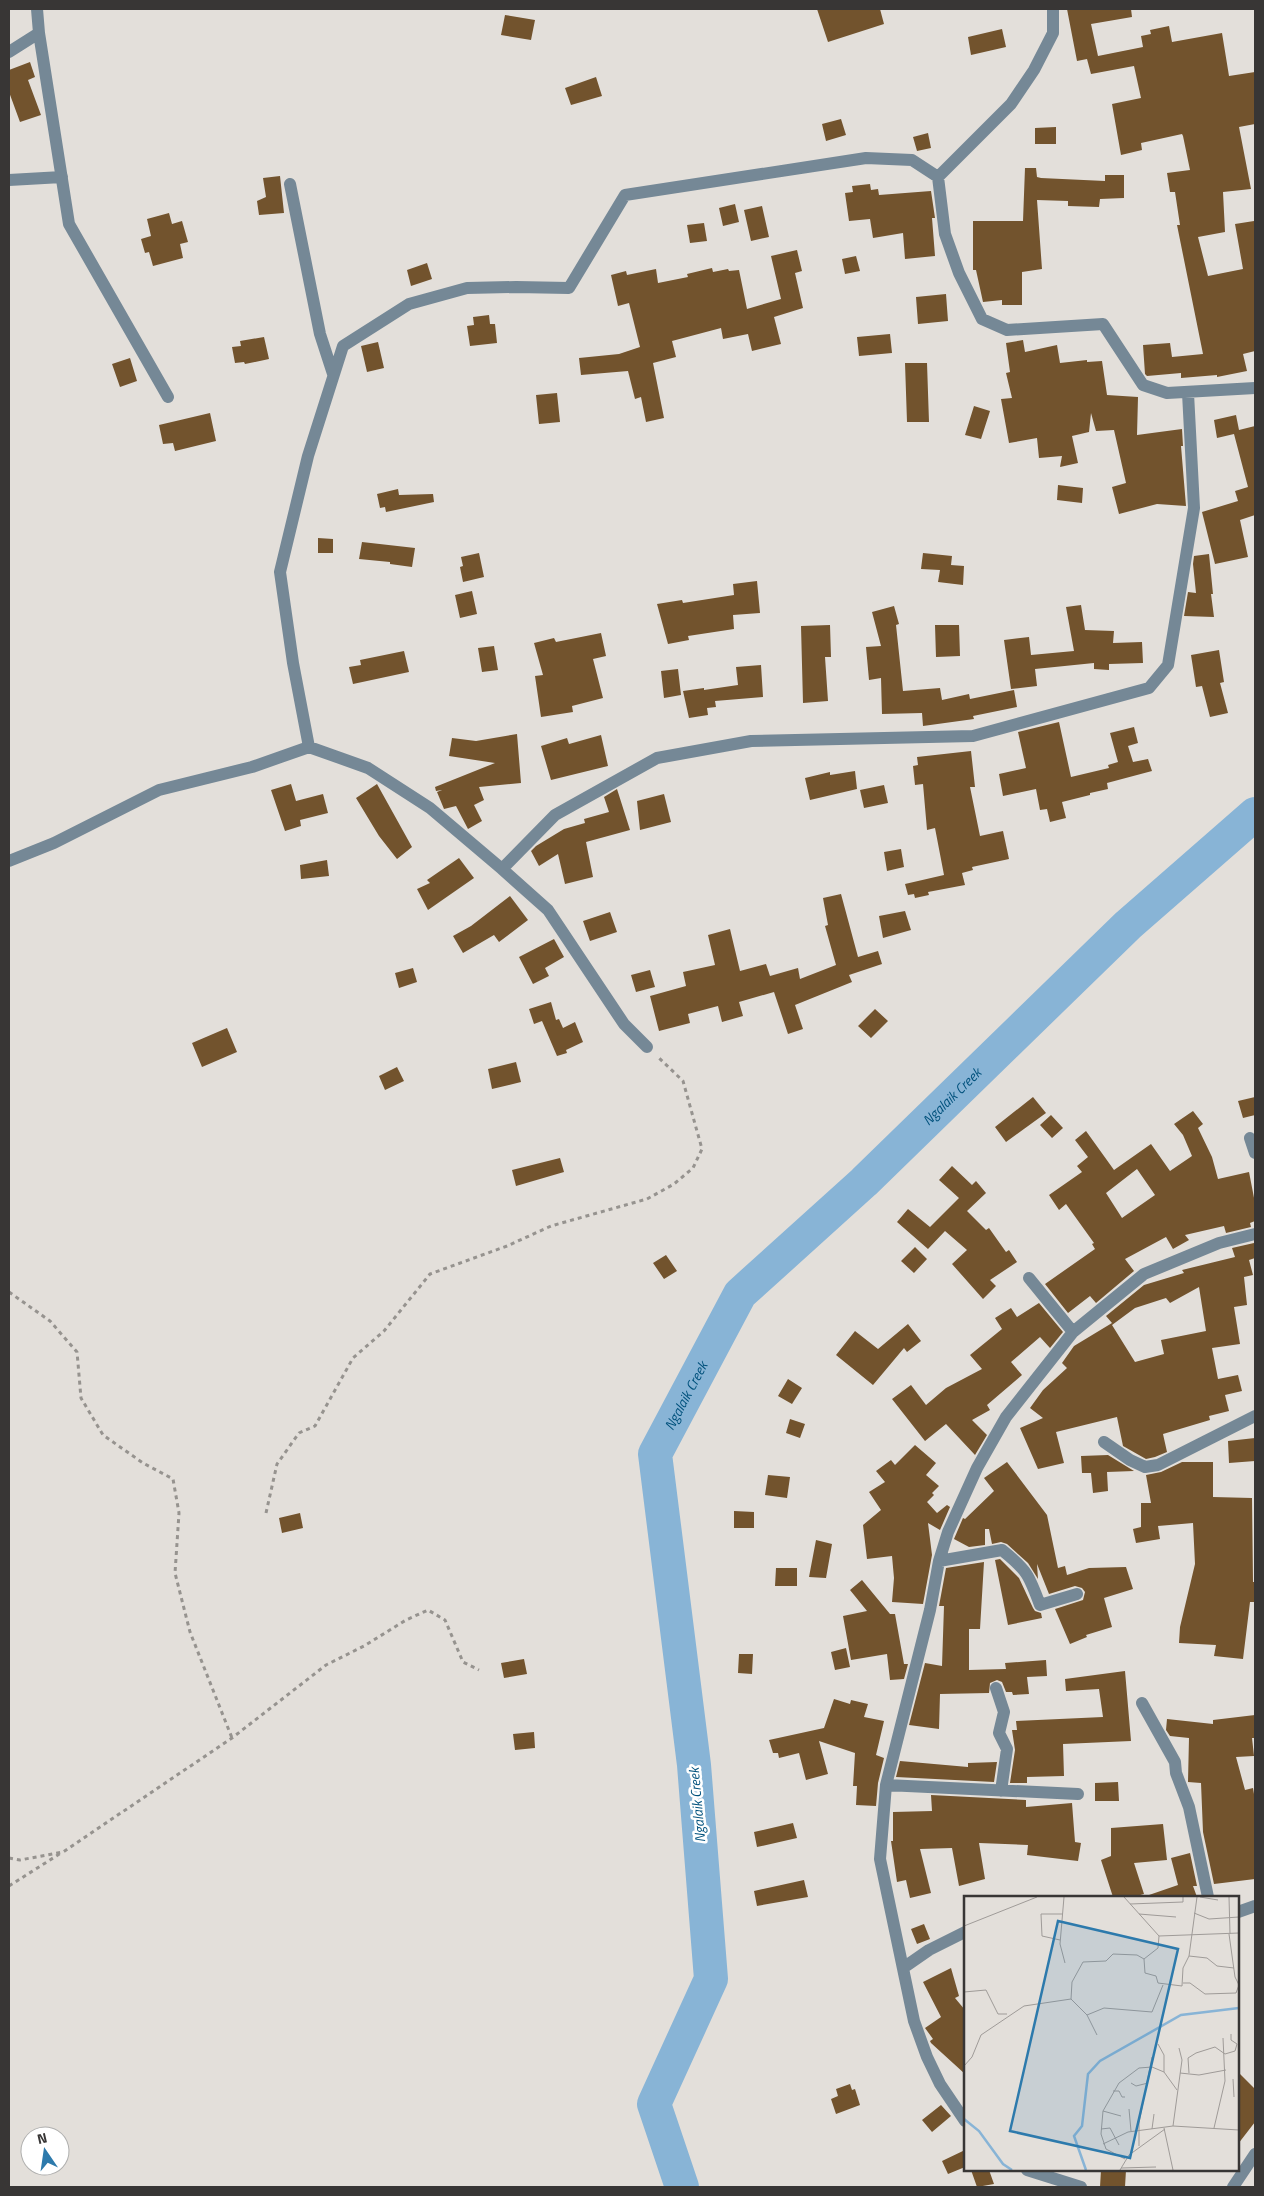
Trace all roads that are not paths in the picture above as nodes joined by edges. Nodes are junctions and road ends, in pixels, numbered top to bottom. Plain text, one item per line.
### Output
1 (37, 9) edge
2 (1054, 9) edge
3 (39, 33) junction
4 (9, 52) edge
5 (62, 177) junction
6 (938, 177) junction
7 (9, 180) edge
8 (290, 184) dead end
9 (333, 374) junction
10 (1255, 388) edge
11 (1188, 393) junction
12 (168, 397) dead end
13 (309, 748) junction
14 (9, 860) edge
15 (502, 869) junction
16 (647, 1047) road end
17 (1250, 1138) dead end
18 (1255, 1153) edge
19 (1255, 1234) edge
20 (1029, 1278) dead end
21 (1074, 1332) junction
22 (1255, 1416) edge
23 (1104, 1442) dead end
24 (939, 1561) junction
25 (1077, 1594) dead end
26 (996, 1688) dead end
27 (1142, 1703) dead end
28 (886, 1785) junction
29 (1002, 1791) junction
30 (1078, 1794) dead end
31 (1208, 1896) edge
32 (1255, 1906) edge
33 (1239, 1912) edge
34 (964, 1932) edge
35 (903, 1968) junction
36 (964, 2117) edge
37 (1255, 2154) edge
38 (1030, 2171) edge
39 (1081, 2187) edge
40 (1234, 2187) edge

1 - 3 street
2 - 6 street
3 - 4 street
3 - 5 street
5 - 7 street
5 - 12 street
6 - 9 street
6 - 11 street
8 - 9 street
9 - 13 street
10 - 11 street
11 - 15 street
13 - 14 street
13 - 15 street
15 - 16 street
17 - 18 street
19 - 21 street
20 - 21 street
21 - 24 street
22 - 23 street
24 - 25 street
24 - 28 street
26 - 29 street
27 - 31 street
28 - 29 street
28 - 35 street
29 - 30 street
32 - 33 street
34 - 35 street
35 - 36 street
37 - 40 street
38 - 39 street

